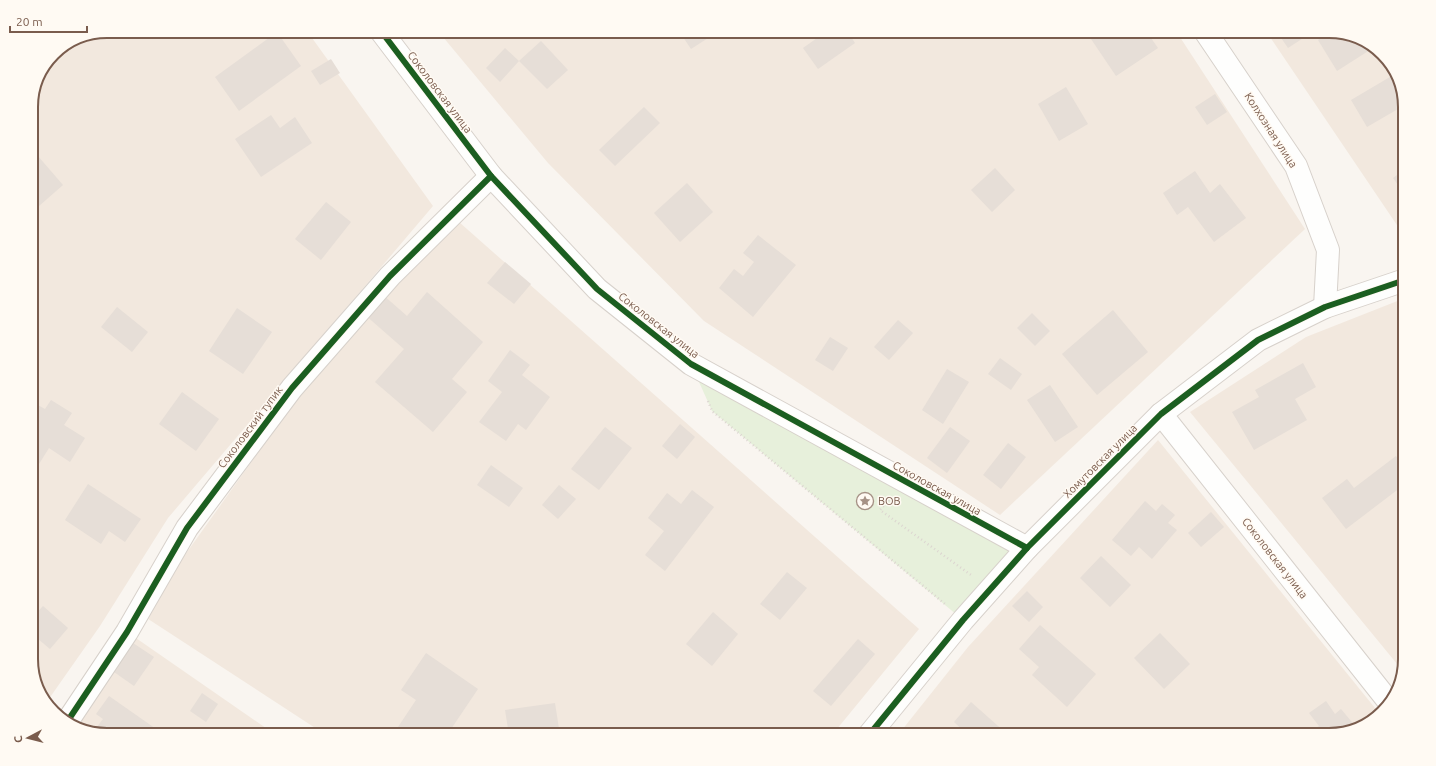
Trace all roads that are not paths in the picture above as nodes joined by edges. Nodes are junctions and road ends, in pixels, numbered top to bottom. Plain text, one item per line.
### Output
1 (386, 38) edge
2 (1210, 38) edge
3 (491, 176) junction
4 (1398, 282) edge
5 (1325, 307) junction
6 (1161, 414) junction
7 (1027, 548) junction
8 (1386, 698) edge
9 (70, 717) edge
10 (875, 728) edge

1 - 3 street, Соколовская улица
2 - 5 street, Колхозная улица
3 - 7 street, Соколовская улица
3 - 9 street, Соколовский тупик
4 - 5 street, Хомутовская улица
5 - 6 street, Хомутовская улица
6 - 7 street, Хомутовская улица
6 - 8 street, Соколовская улица
7 - 10 street, Хомутовская улица

